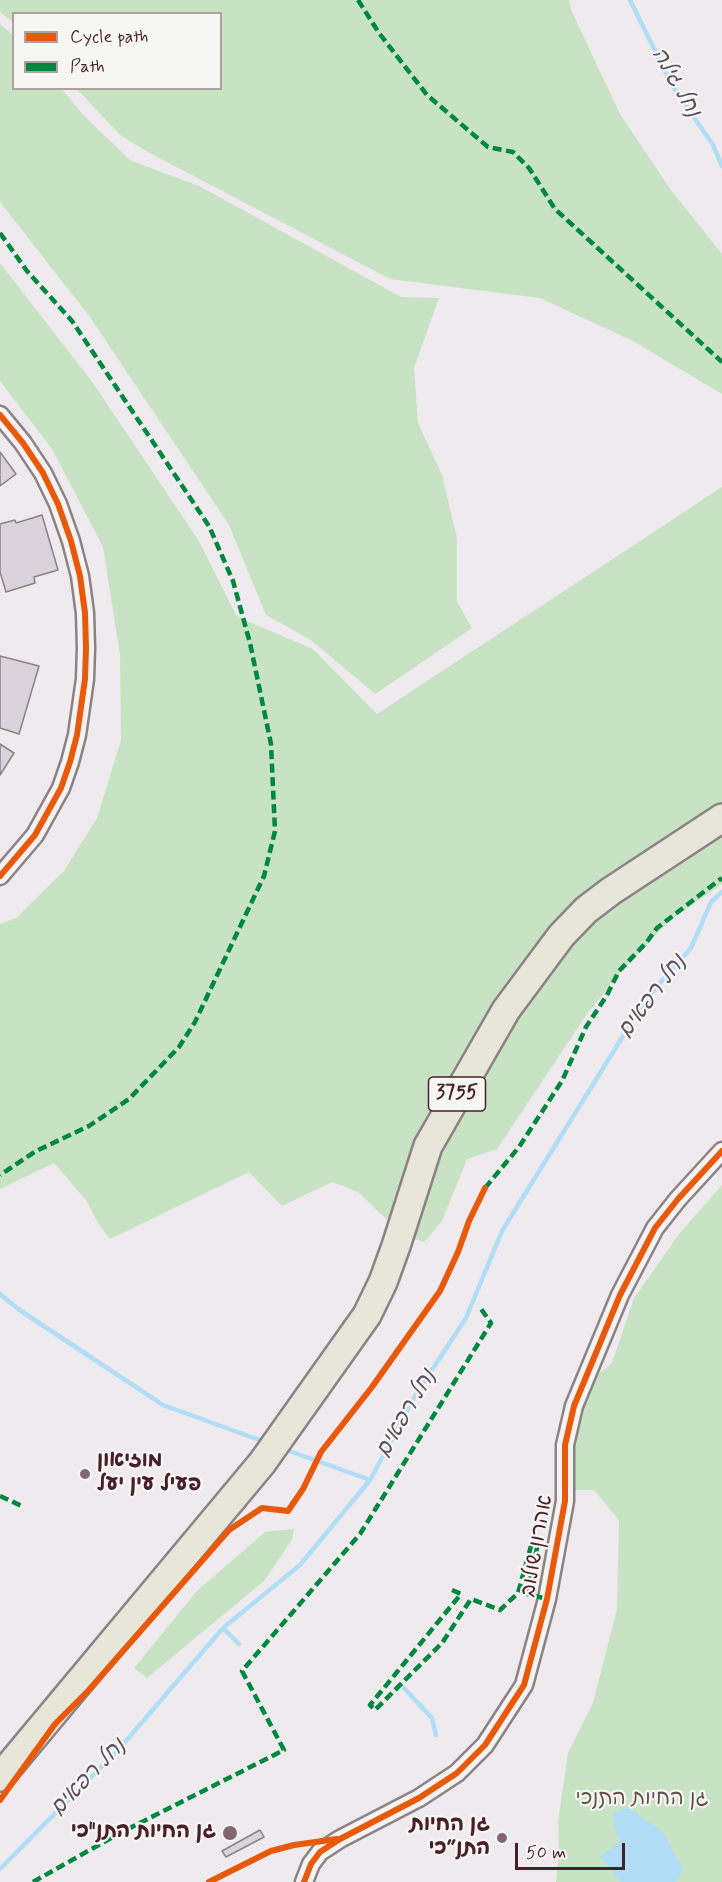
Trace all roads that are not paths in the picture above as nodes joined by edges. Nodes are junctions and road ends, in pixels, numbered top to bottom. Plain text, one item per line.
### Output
1 (0, 415) edge
2 (722, 818) edge
3 (0, 876) edge
4 (722, 1151) edge
5 (0, 1777) edge
6 (304, 1882) edge

1 - 3 street
2 - 5 main road, 3755
4 - 6 street, אהרון שולוב

